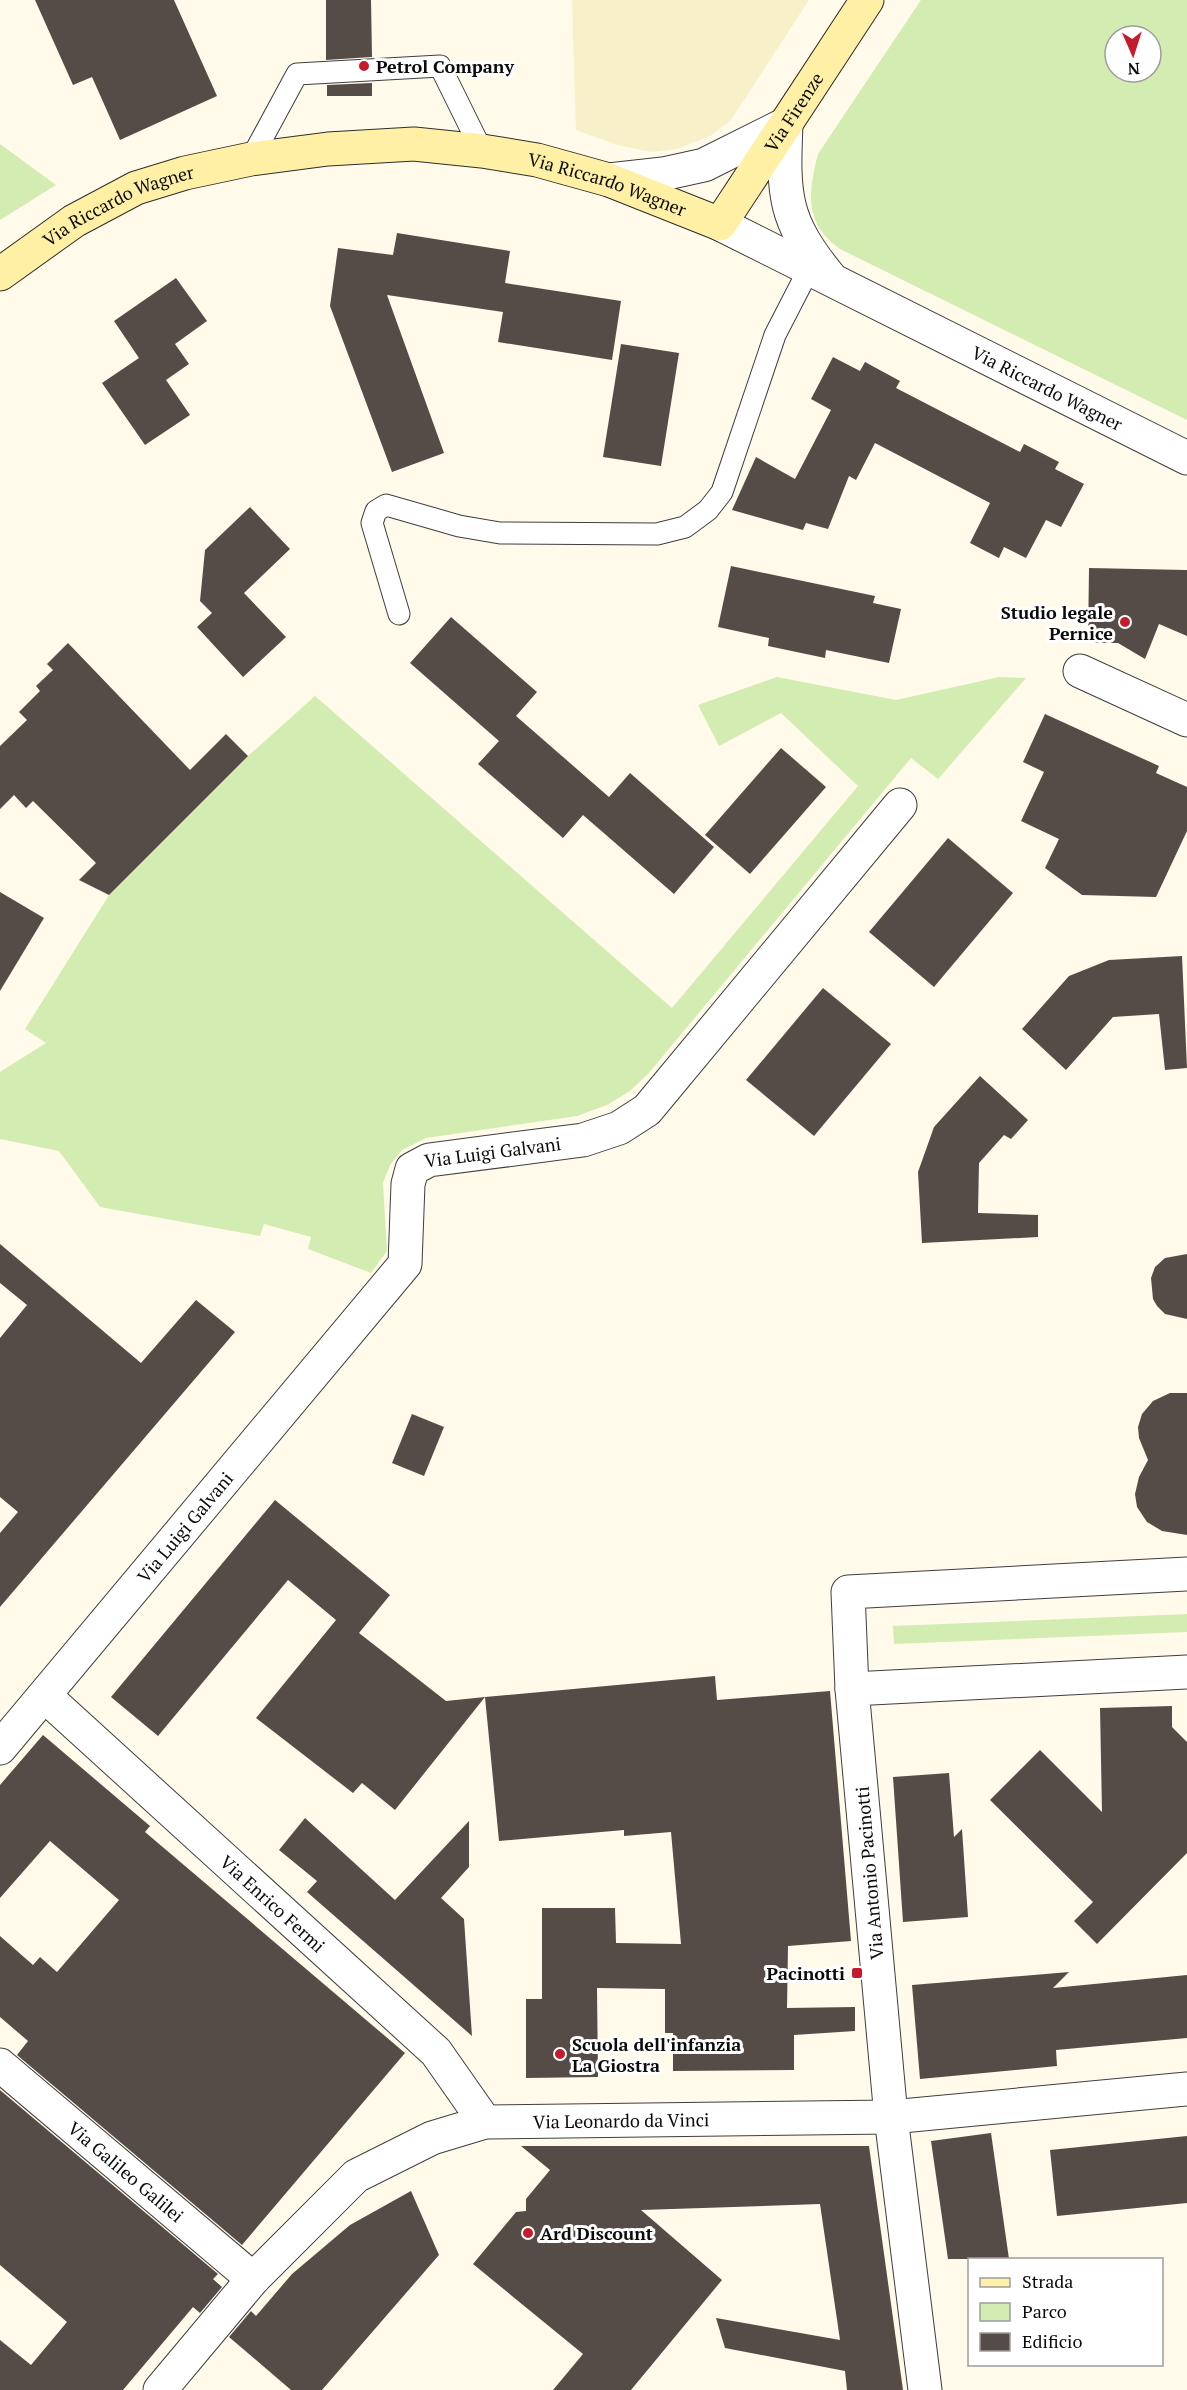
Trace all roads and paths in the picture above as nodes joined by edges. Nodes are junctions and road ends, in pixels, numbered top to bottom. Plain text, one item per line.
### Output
1 (867, 0) edge
2 (786, 124) junction
3 (482, 151) junction
4 (251, 159) junction
5 (609, 180) junction
6 (720, 224) junction
7 (0, 274) edge
8 (821, 275) junction
9 (1187, 458) edge
10 (399, 614) dead end
11 (1080, 671) dead end
12 (1187, 720) edge
13 (900, 806) dead end
14 (1187, 1574) edge
15 (1187, 1672) edge
16 (852, 1689) junction
17 (45, 1696) junction
18 (0, 1748) edge
19 (0, 2065) edge
20 (1187, 2089) edge
21 (891, 2117) junction
22 (485, 2122) junction
23 (253, 2278) junction
24 (160, 2390) edge
25 (925, 2390) edge

1 - 2 street, Via Firenze
2 - 5 street
2 - 6 street, Via Firenze
2 - 8 street
3 - 4 street, Via Riccardo Wagner
3 - 4 lane
3 - 5 street, Via Riccardo Wagner
4 - 7 street, Via Riccardo Wagner
5 - 6 street, Via Riccardo Wagner
6 - 8 street, Via Riccardo Wagner
8 - 9 street, Via Riccardo Wagner
8 - 10 lane
11 - 12 street
13 - 17 street, Via Luigi Galvani
14 - 16 street, Via Antonio Pacinotti
15 - 16 street
16 - 21 street, Via Antonio Pacinotti
17 - 18 street, Via Luigi Galvani
17 - 22 street, Via Enrico Fermi
19 - 23 street, Via Galileo Galilei
20 - 21 street, Via Leonardo da Vinci
21 - 22 street, Via Leonardo da Vinci
21 - 25 street, Via Antonio Pacinotti
22 - 23 street, Via Leonardo da Vinci
23 - 24 street, Via Leonardo da Vinci

